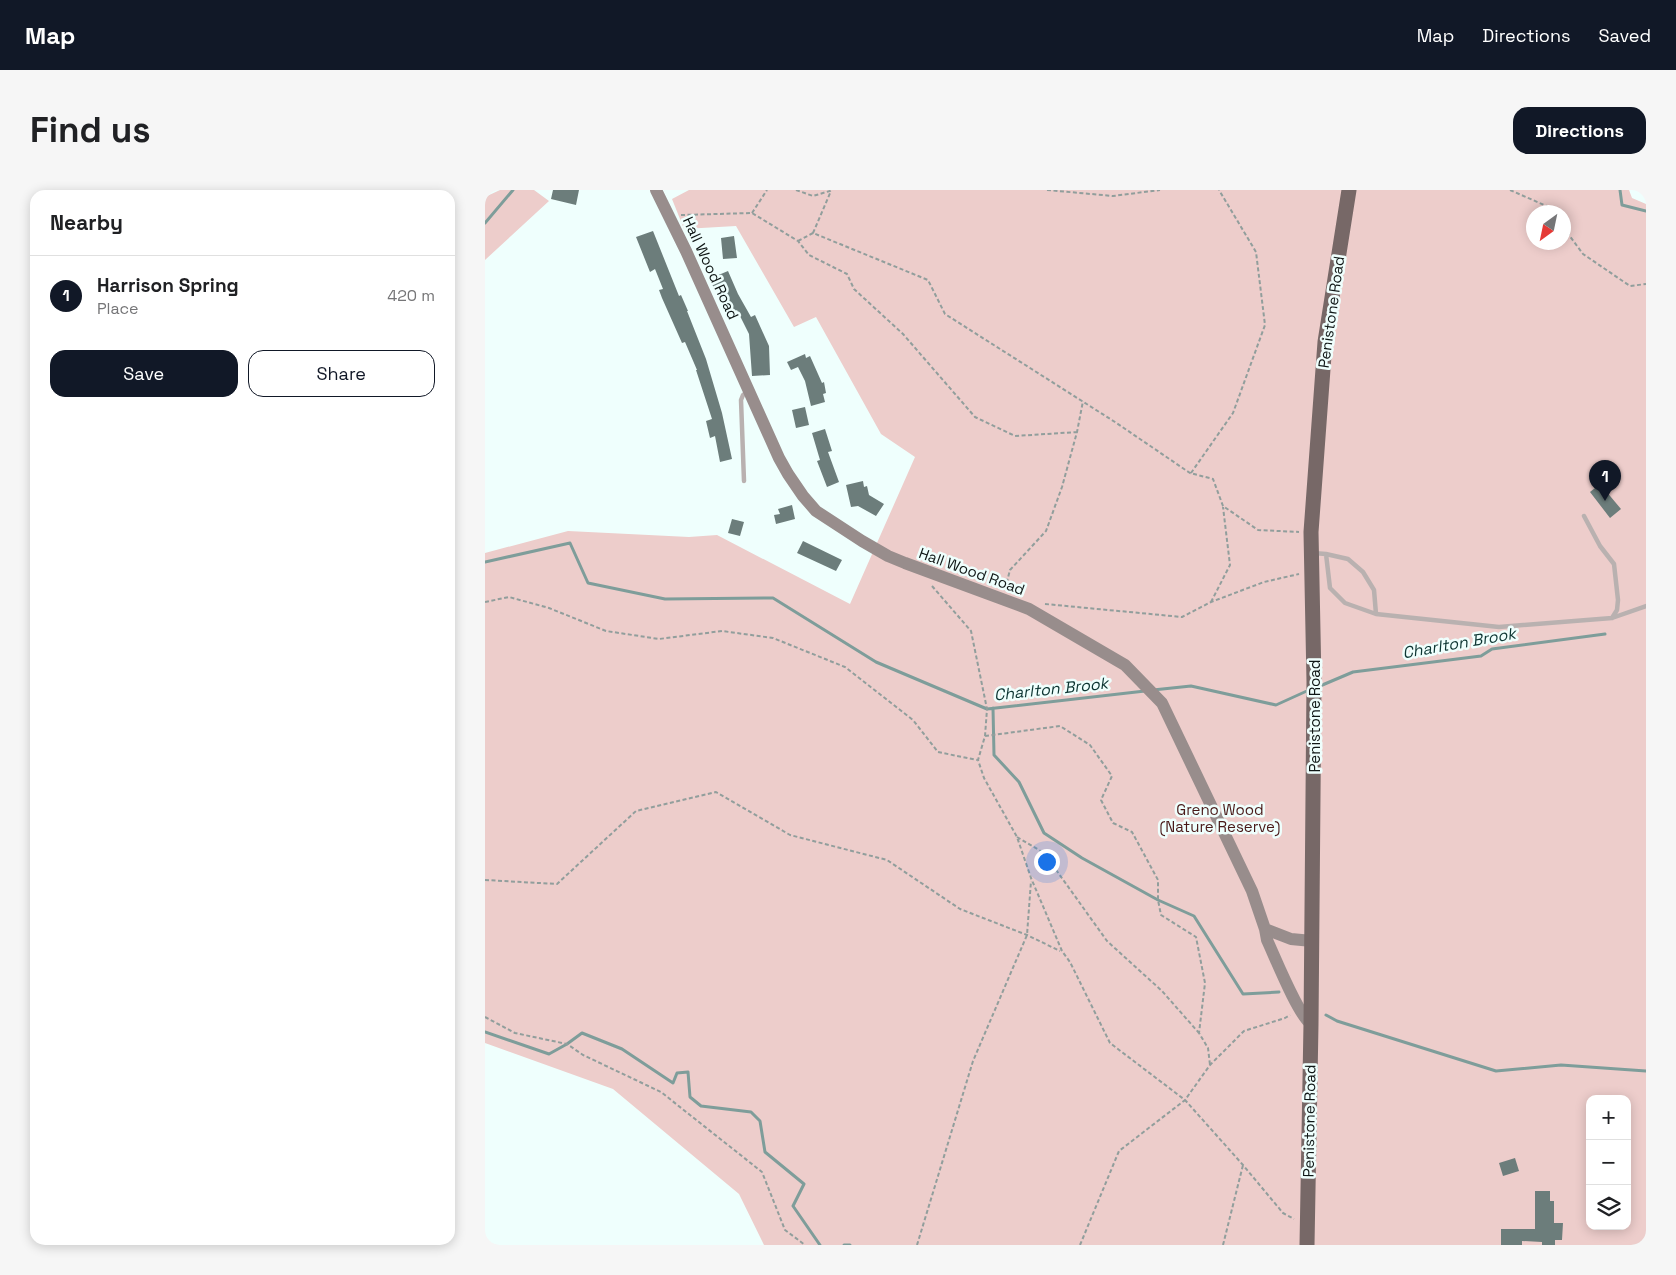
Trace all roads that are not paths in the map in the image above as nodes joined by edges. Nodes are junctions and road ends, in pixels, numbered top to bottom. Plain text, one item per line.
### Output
1 (656, 190) edge
2 (1349, 190) edge
3 (749, 391) junction
4 (744, 481) dead end
5 (1584, 516) dead end
6 (1319, 553) junction
7 (1646, 606) edge
8 (1376, 614) junction
9 (1612, 618) junction
10 (1265, 929) junction
11 (1312, 941) junction
12 (1311, 1024) junction
13 (1307, 1245) edge

1 - 3 main road, Hall Wood Road
2 - 6 highway, Penistone Road
3 - 4 lane
3 - 10 main road, Hall Wood Road
5 - 9 lane
6 - 8 lane
6 - 8 lane
6 - 11 highway, Penistone Road
7 - 9 lane
8 - 9 lane
10 - 11 main road
10 - 12 main road, Hall Wood Road
11 - 12 highway, Penistone Road
12 - 13 highway, Penistone Road

